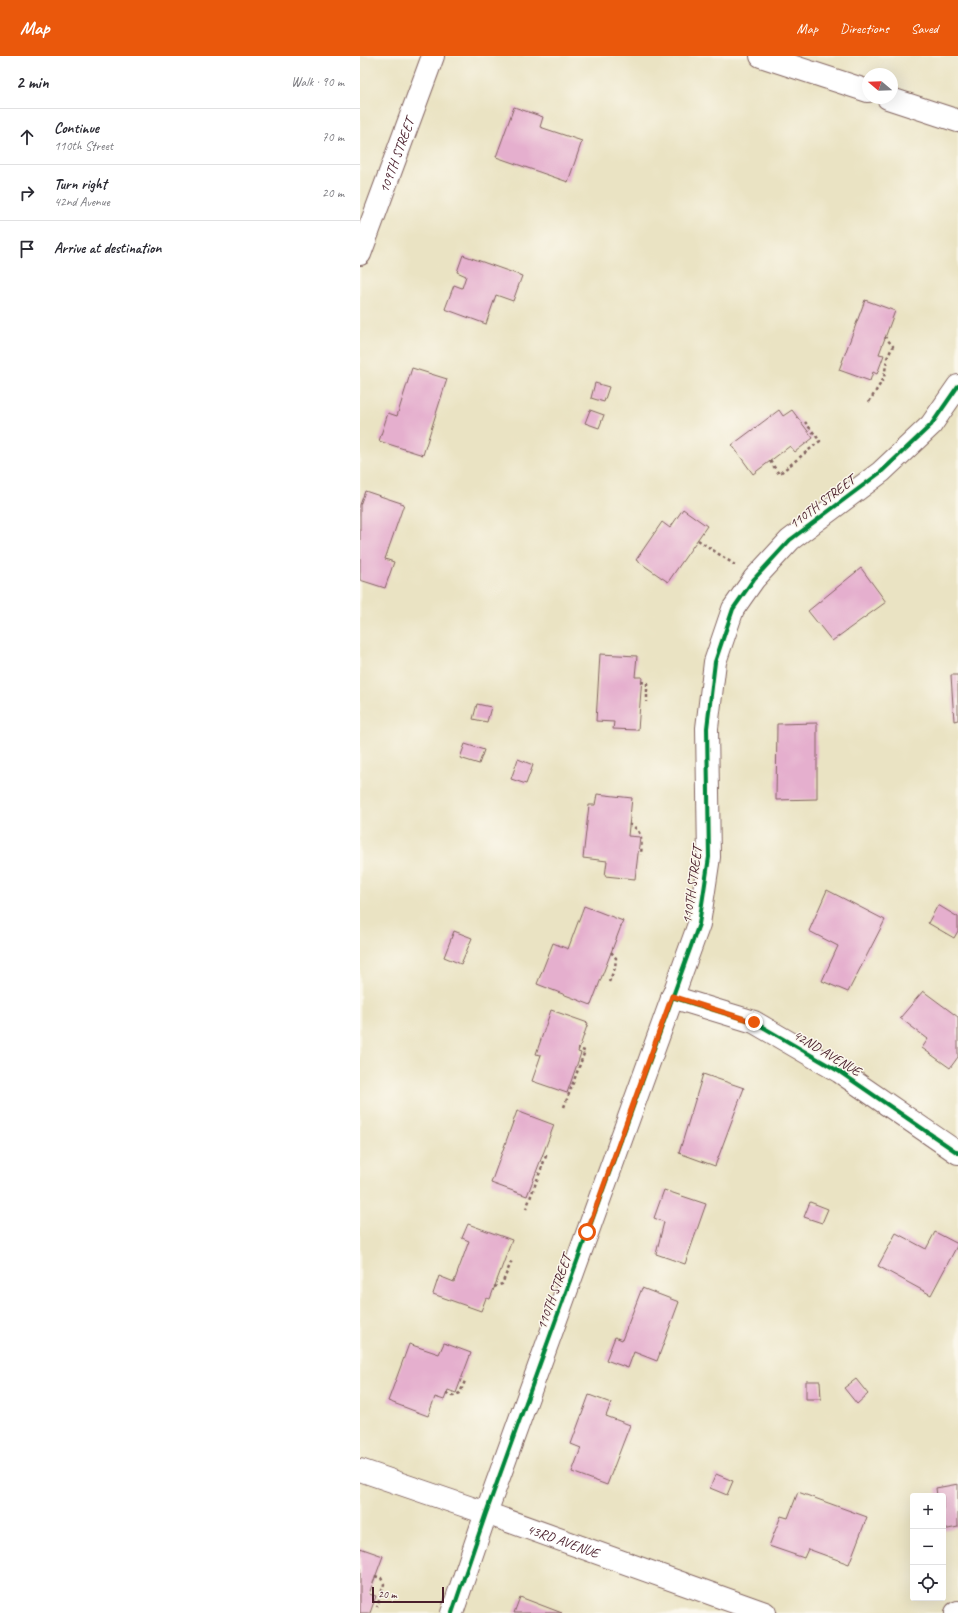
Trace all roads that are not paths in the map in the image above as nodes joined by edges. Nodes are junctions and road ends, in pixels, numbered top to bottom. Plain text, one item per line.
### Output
1 (433, 56) edge
2 (762, 56) edge
3 (862, 89) edge
4 (898, 101) edge
5 (958, 121) edge
6 (360, 254) edge
7 (958, 386) edge
8 (672, 996) junction
9 (958, 1152) edge
10 (360, 1470) edge
11 (486, 1513) junction
12 (452, 1613) edge
13 (765, 1613) edge

1 - 6 street, 109TH STREET
2 - 3 street
4 - 5 street
7 - 8 street, 110TH STREET
8 - 9 street, 42ND AVENUE
8 - 11 street, 110TH STREET
10 - 11 street, 43RD AVENUE
11 - 12 street, 110TH STREET
11 - 13 street, 43RD AVENUE

